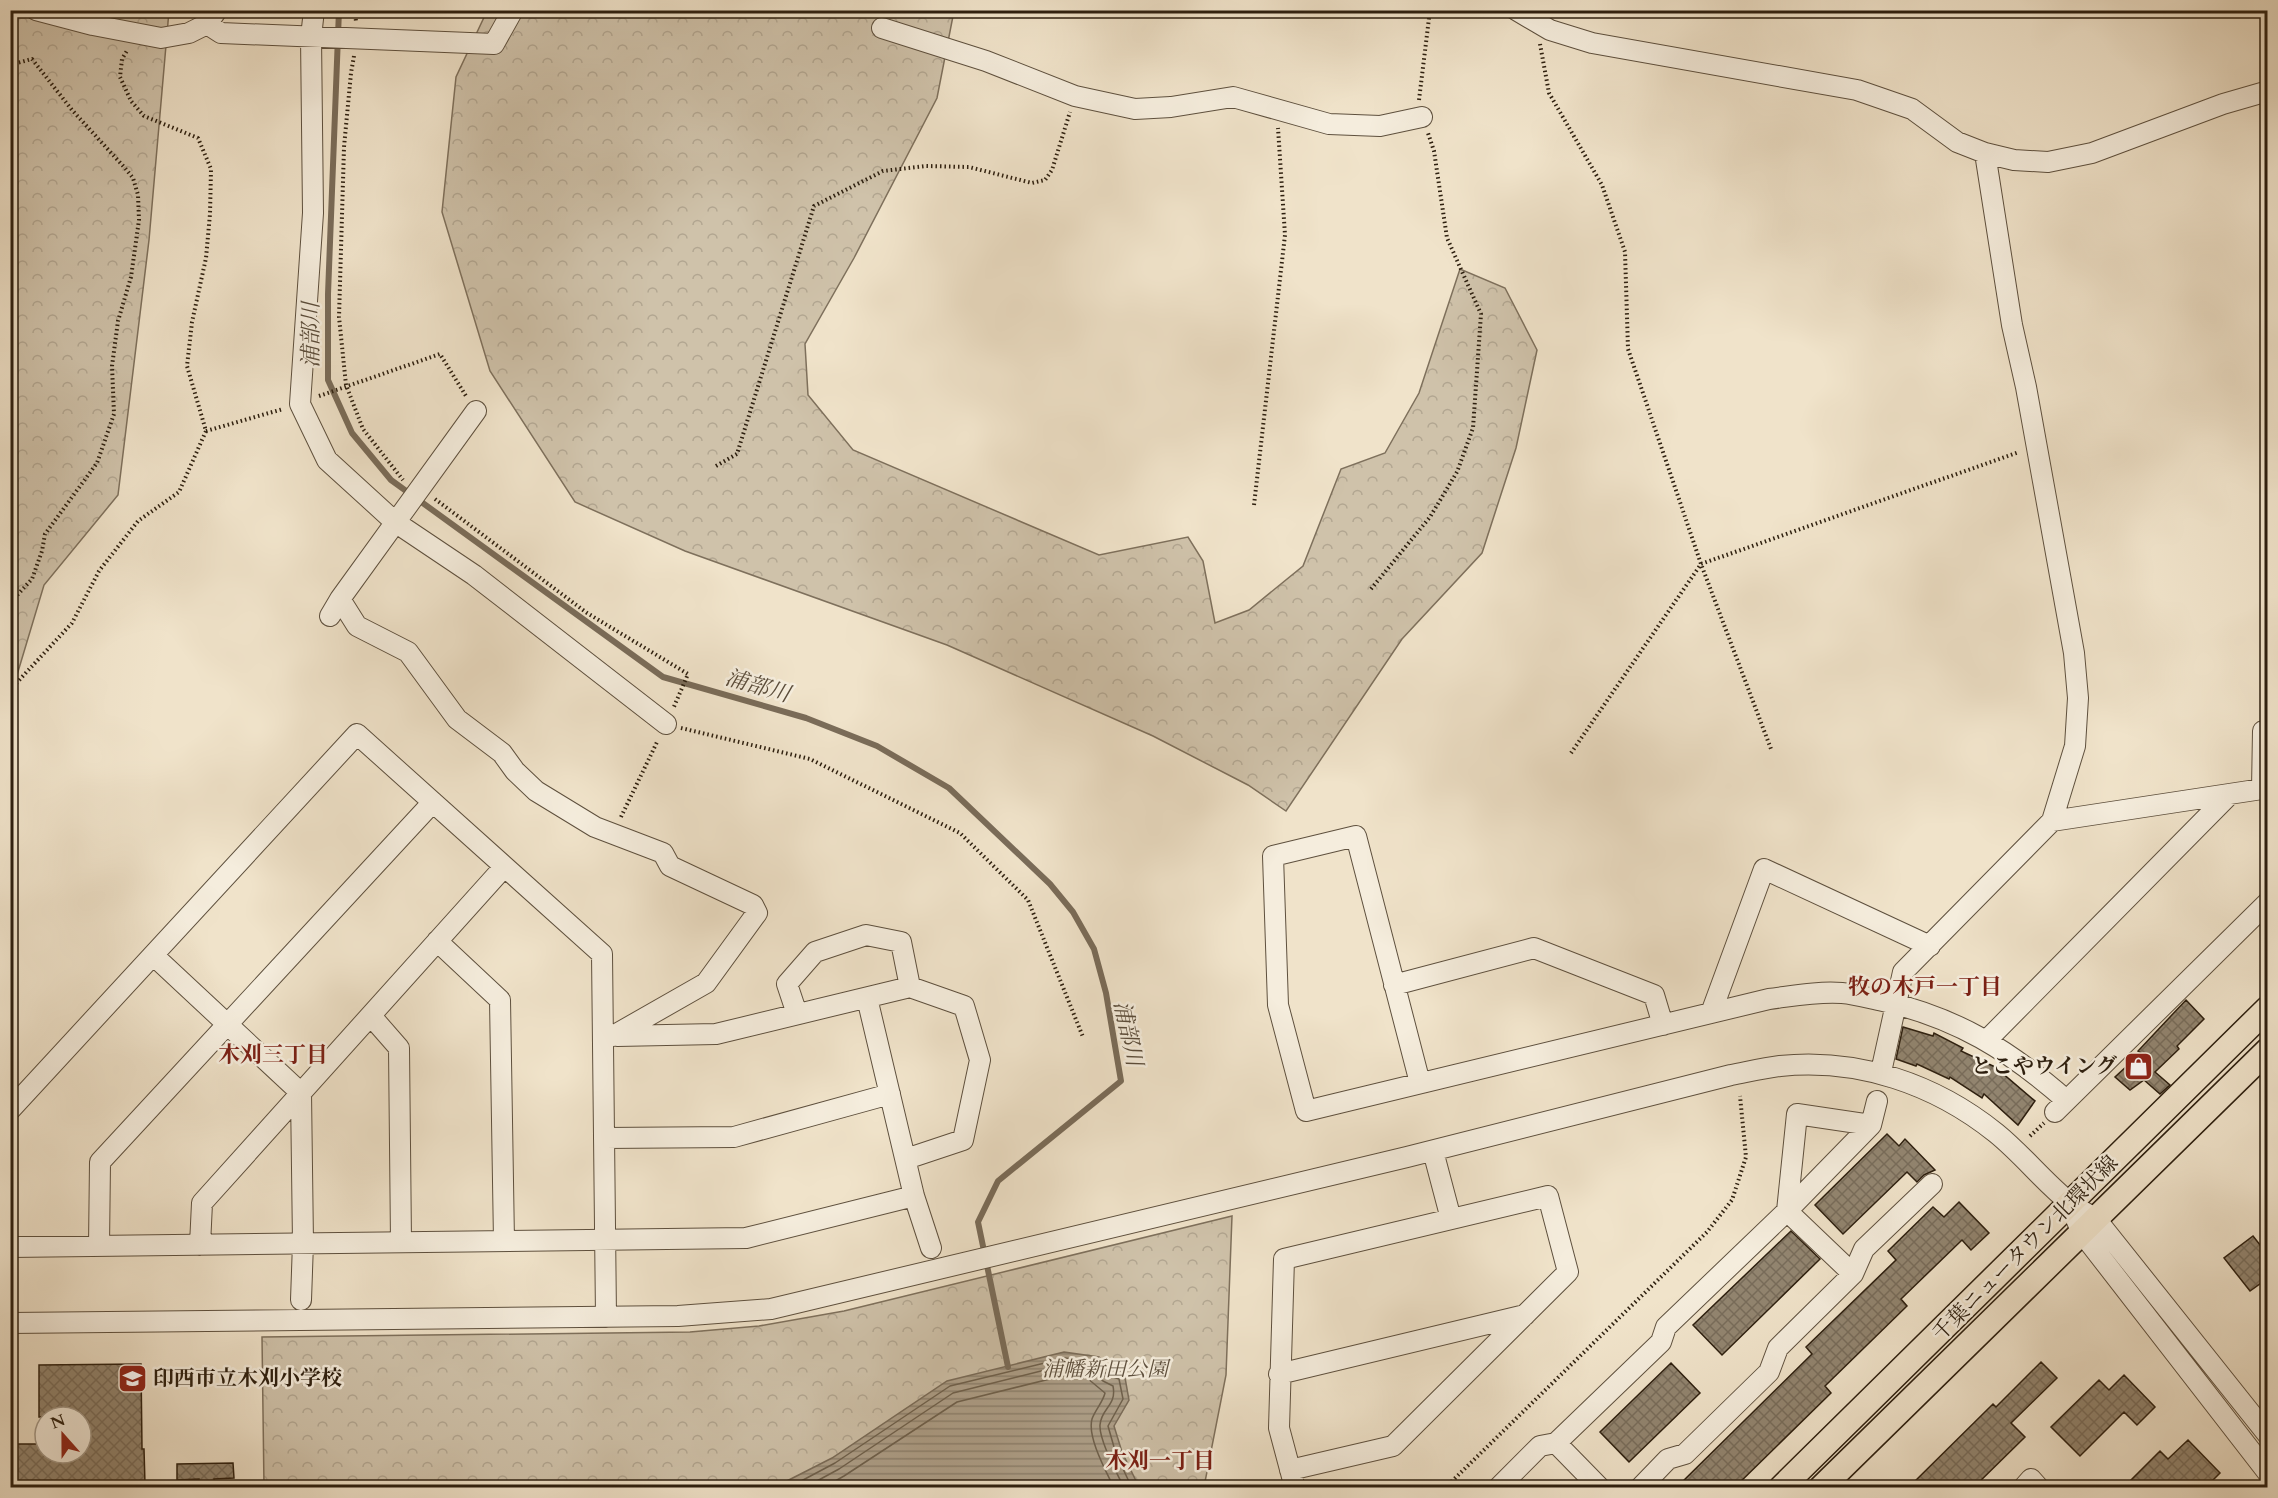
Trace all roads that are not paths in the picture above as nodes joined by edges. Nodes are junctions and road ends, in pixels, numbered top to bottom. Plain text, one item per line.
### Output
1 (36, 10) edge
2 (314, 10) edge
3 (513, 10) edge
4 (1516, 10) edge
5 (212, 17) edge
6 (882, 28) dead end
7 (311, 37) junction
8 (2268, 91) edge
9 (1422, 117) road end
10 (1985, 153) junction
11 (476, 411) road end
12 (395, 522) junction
13 (666, 724) road end
14 (2268, 730) edge
15 (2265, 790) edge
16 (2230, 794) junction
17 (433, 802) junction
18 (2052, 821) junction
19 (504, 867) junction
20 (2268, 902) edge
21 (437, 941) junction
22 (1930, 946) junction
23 (153, 955) junction
24 (1394, 985) junction
25 (910, 987) junction
26 (867, 998) junction
27 (1898, 1005) junction
28 (2268, 1008) edge
29 (1711, 1013) junction
30 (797, 1014) junction
31 (371, 1016) junction
32 (227, 1024) junction
33 (1664, 1025) junction
34 (608, 1037) junction
35 (1986, 1041) junction
36 (2268, 1050) edge
37 (1881, 1072) junction
38 (1420, 1083) junction
39 (301, 1093) junction
40 (890, 1094) junction
41 (1877, 1101) dead end
42 (10, 1110) edge
43 (1871, 1125) junction
44 (604, 1138) junction
45 (1433, 1151) junction
46 (906, 1159) junction
47 (1932, 1184) dead end
48 (914, 1196) junction
49 (2070, 1204) junction
50 (1787, 1210) junction
51 (1452, 1220) junction
52 (2089, 1226) junction
53 (605, 1240) junction
54 (504, 1241) junction
55 (401, 1242) junction
56 (303, 1243) junction
57 (200, 1245) junction
58 (99, 1246) junction
59 (10, 1247) edge
60 (932, 1248) dead end
61 (1854, 1274) junction
62 (301, 1300) dead end
63 (1526, 1315) junction
64 (606, 1317) junction
65 (10, 1323) edge
66 (1279, 1374) junction
67 (2268, 1435) edge
68 (1556, 1443) junction
69 (2268, 1473) edge
70 (1292, 1479) edge
71 (1498, 1488) edge
72 (1600, 1488) edge
73 (1640, 1488) edge
74 (1781, 1488) edge
75 (1821, 1488) edge
76 (2023, 1488) edge
77 (2039, 1488) edge

1 - 5 street
2 - 7 street
3 - 7 street
4 - 10 street
5 - 7 street
6 - 9 street
7 - 12 street
8 - 10 street
10 - 18 street
11 - 12 street
12 - 13 street
12 - 34 street
14 - 15 street
15 - 16 street
16 - 18 street
16 - 35 street
17 - 19 street
17 - 23 street
17 - 32 street
18 - 22 street
19 - 21 street
19 - 34 street
20 - 35 street
21 - 31 street
21 - 54 street
22 - 27 street
22 - 29 street
23 - 32 street
23 - 42 street
24 - 33 street
24 - 38 street
24 - 38 street
25 - 26 street
25 - 30 street
25 - 46 street
26 - 30 street
26 - 40 street
27 - 29 street
27 - 35 street
27 - 37 street
28 - 49 main road, 千葉ニュータウン北環状線
29 - 33 street
30 - 34 street
31 - 39 street
31 - 55 street
32 - 39 street
32 - 58 street
33 - 38 street
34 - 44 street
36 - 52 main road, 千葉ニュータウン北環状線
37 - 45 street
37 - 49 street
39 - 56 street
39 - 57 street
40 - 44 street
40 - 46 street
41 - 43 street
43 - 50 street
43 - 50 street
44 - 53 street
45 - 51 street
45 - 64 street
46 - 48 street
47 - 61 street
48 - 53 street
48 - 60 street
49 - 52 street
49 - 74 main road, 千葉ニュータウン北環状線
50 - 61 street
50 - 68 street
51 - 63 street
51 - 66 street
52 - 67 street
52 - 69 street
52 - 75 main road, 千葉ニュータウン北環状線
53 - 54 street
53 - 64 street
54 - 55 street
55 - 56 street
56 - 57 street
56 - 62 street
57 - 58 street
58 - 59 street
61 - 73 street
63 - 66 street
63 - 70 street
64 - 65 street
66 - 70 street
68 - 71 street
68 - 72 street
76 - 77 street

